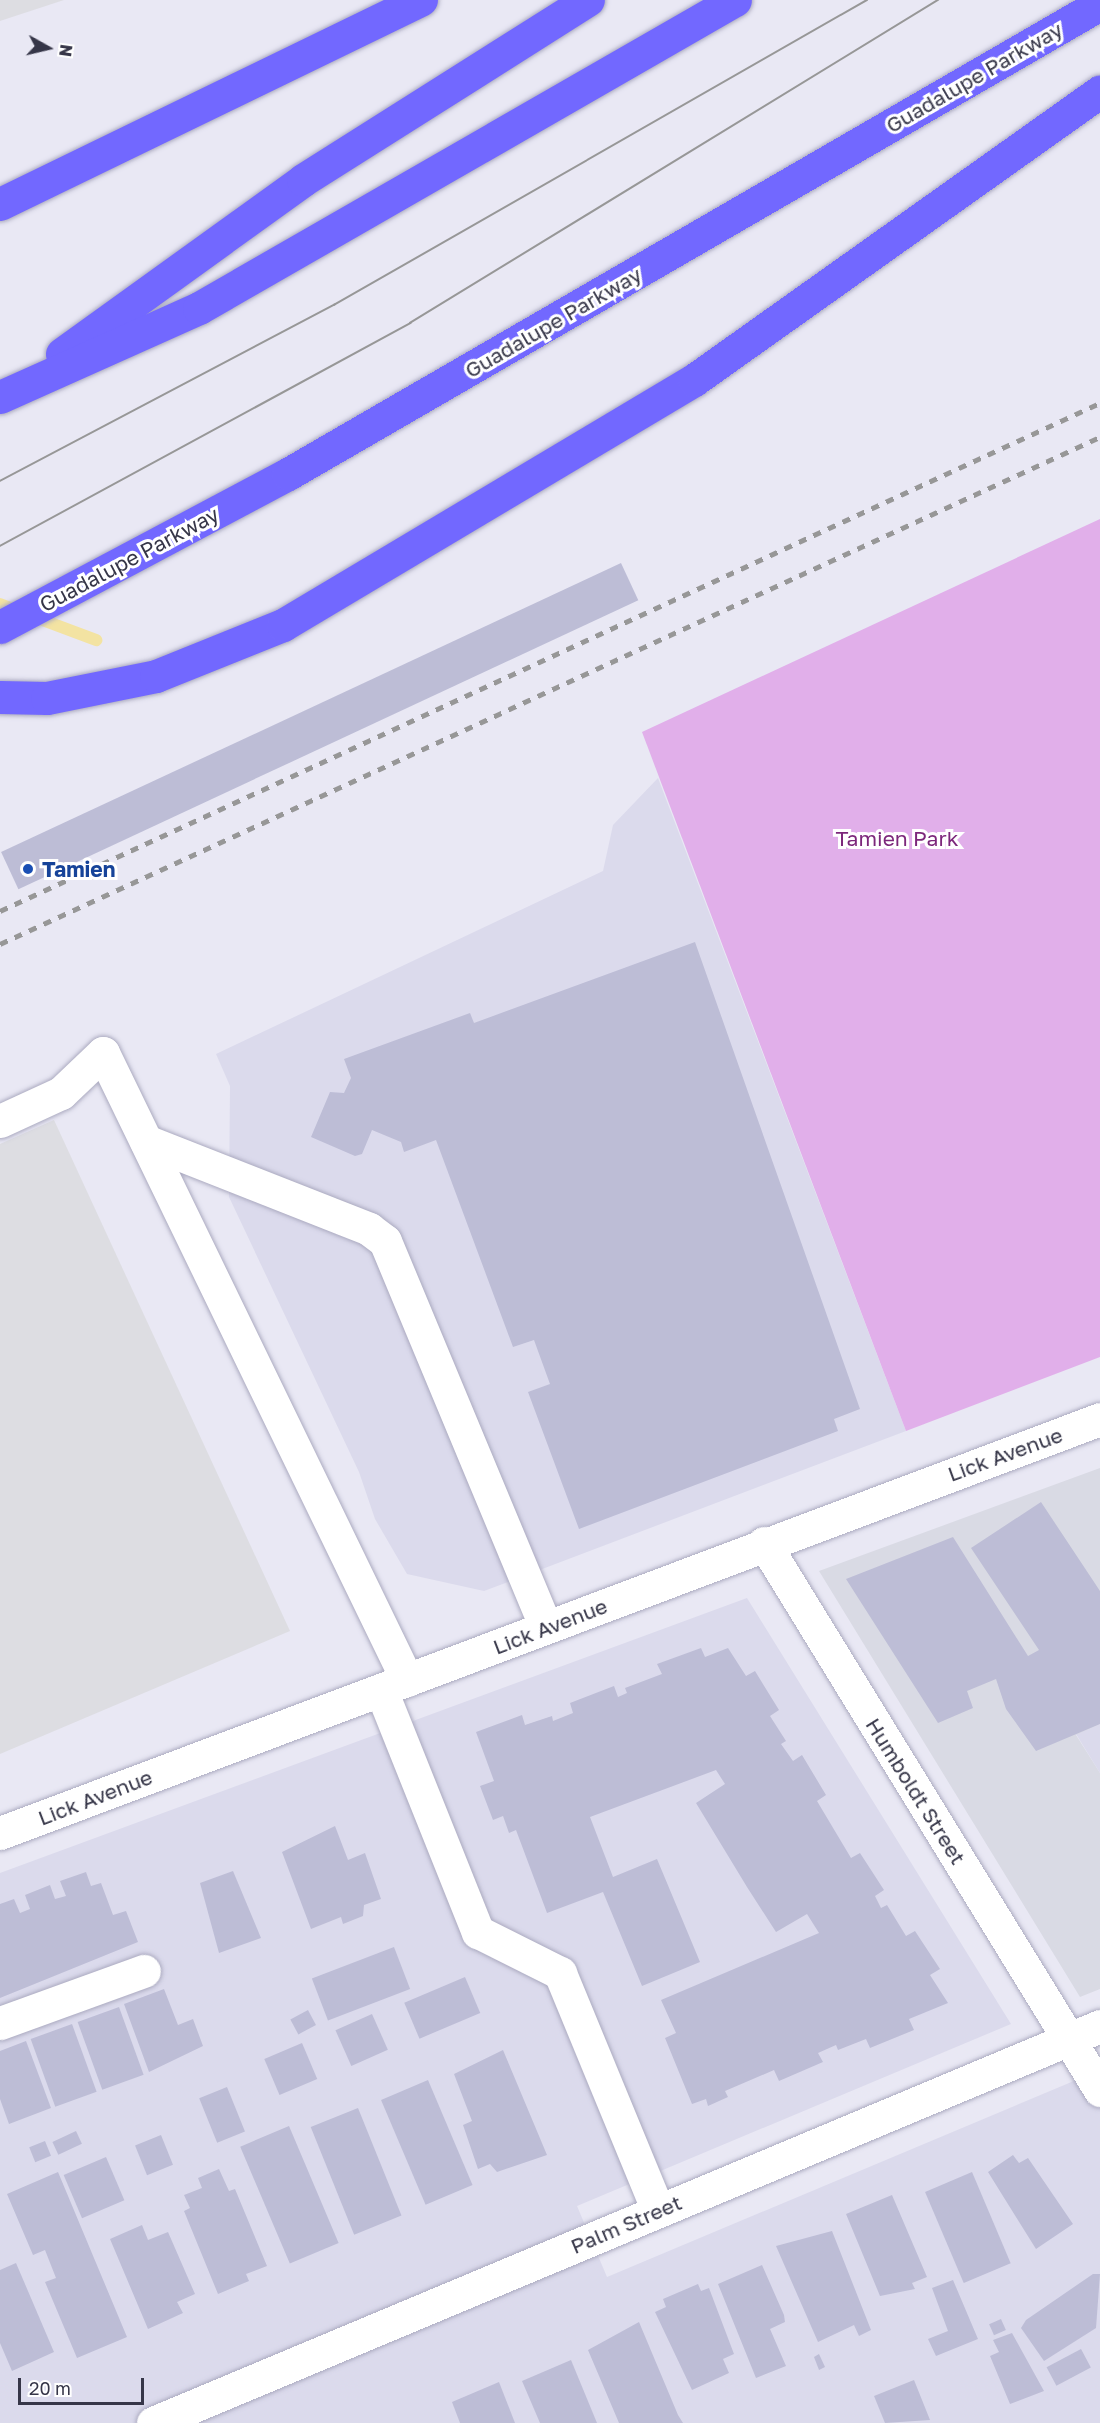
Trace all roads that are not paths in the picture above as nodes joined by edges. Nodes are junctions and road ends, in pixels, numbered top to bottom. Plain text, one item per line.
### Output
1 (421, 0) edge
2 (588, 0) edge
3 (735, 0) edge
4 (1100, 4) edge
5 (1100, 91) edge
6 (0, 204) edge
7 (3, 395) edge
8 (0, 627) edge
9 (0, 697) edge
10 (0, 1121) edge
11 (146, 1141) junction
12 (1100, 1419) edge
13 (764, 1543) junction
14 (546, 1627) junction
15 (394, 1685) junction
16 (0, 1833) edge
17 (144, 1971) dead end
18 (0, 2023) edge
19 (1100, 2026) edge
20 (1069, 2039) junction
21 (1100, 2090) edge
22 (658, 2211) junction
23 (153, 2423) edge

1 - 6 highway
2 - 7 highway
3 - 7 highway
4 - 8 highway, Guadalupe Parkway
5 - 9 highway
10 - 11 street
11 - 14 street
11 - 15 street
12 - 13 street, Lick Avenue
13 - 14 street, Lick Avenue
13 - 20 street, Humboldt Street
14 - 15 street, Lick Avenue
15 - 16 street, Lick Avenue
15 - 22 street
17 - 18 street
19 - 20 street, Palm Street
20 - 21 street, Humboldt Street
20 - 22 street, Palm Street
22 - 23 street, Palm Street

